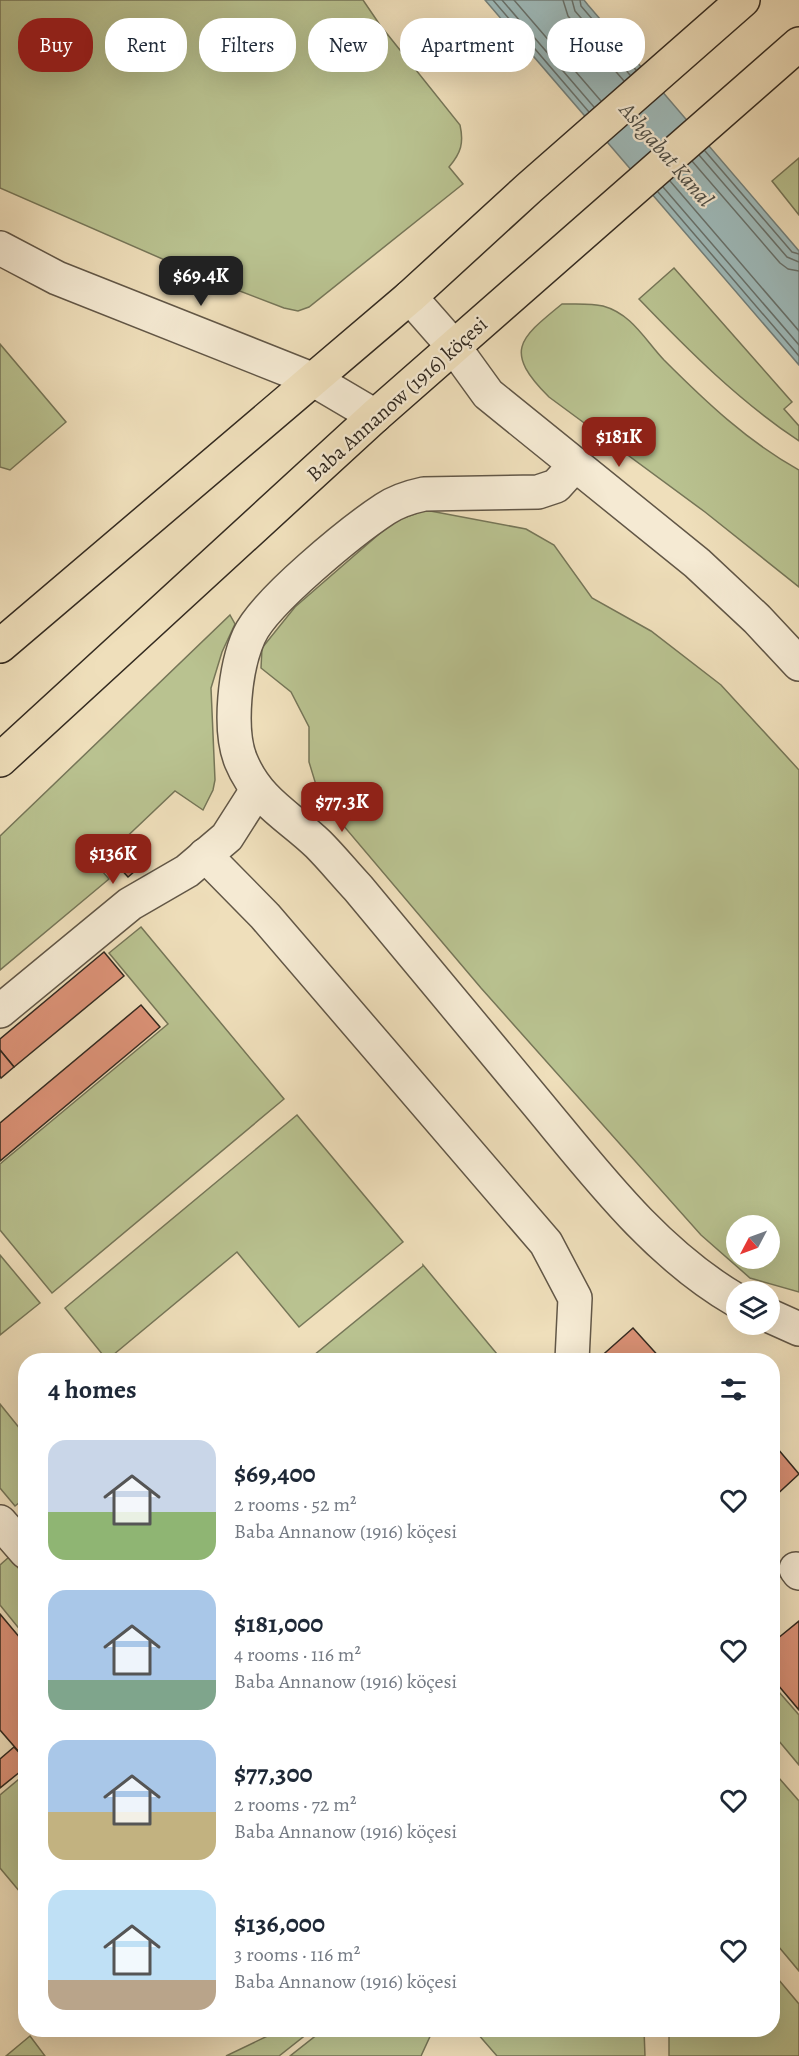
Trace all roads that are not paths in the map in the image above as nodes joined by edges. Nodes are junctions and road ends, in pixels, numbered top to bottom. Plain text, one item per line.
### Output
1 (743, 0) edge
2 (799, 44) edge
3 (0, 248) edge
4 (410, 297) junction
5 (454, 347) junction
6 (314, 380) junction
7 (375, 416) junction
8 (575, 465) junction
9 (0, 646) edge
10 (799, 664) edge
11 (0, 760) edge
12 (257, 790) junction
13 (205, 855) junction
14 (0, 1011) edge
15 (726, 1293) edge
16 (780, 1320) edge
17 (799, 1329) edge
18 (572, 1353) edge
19 (0, 1522) edge
20 (18, 1543) edge

1 - 4 main road
2 - 5 main road, Baba Annanow (1916) köçesi
3 - 6 street
4 - 5 street
4 - 6 main road
5 - 7 main road, Baba Annanow (1916) köçesi
5 - 8 street
6 - 7 street
6 - 9 main road
7 - 11 main road, Baba Annanow (1916) köçesi
8 - 10 street
8 - 12 street
12 - 13 street
12 - 15 street
13 - 14 street
13 - 18 street
16 - 17 street
19 - 20 street

